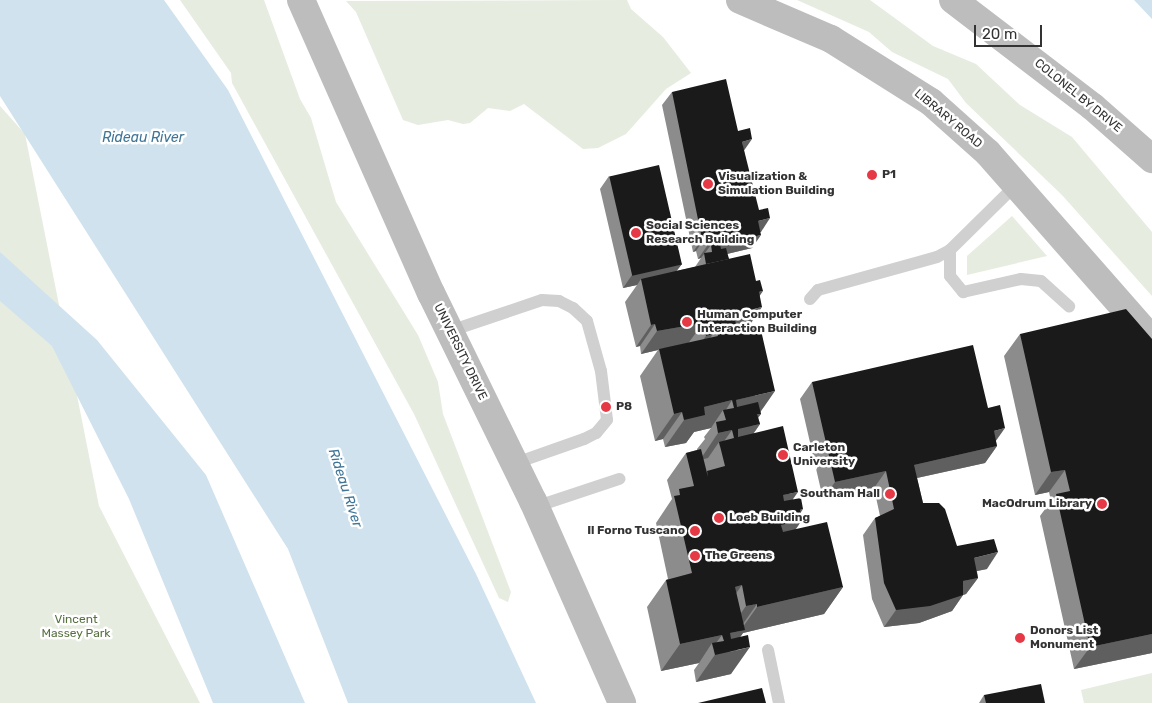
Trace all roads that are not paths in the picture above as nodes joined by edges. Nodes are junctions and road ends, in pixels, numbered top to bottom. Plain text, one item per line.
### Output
1 (301, 0) edge
2 (740, 0) edge
3 (953, 0) edge
4 (1152, 159) edge
5 (1016, 185) junction
6 (950, 250) junction
7 (810, 298) dead end
8 (1069, 306) dead end
9 (450, 331) junction
10 (1152, 340) edge
11 (513, 464) junction
12 (619, 478) dead end
13 (535, 507) junction
14 (768, 650) dead end
15 (622, 703) edge
16 (779, 703) edge

1 - 9 street, UNIVERSITY DRIVE
2 - 5 street, LIBRARY ROAD
3 - 4 street, COLONEL BY DRIVE
5 - 6 lane
5 - 10 street, LIBRARY ROAD
6 - 7 lane
6 - 8 lane
9 - 11 street, UNIVERSITY DRIVE
9 - 11 lane
11 - 13 street, UNIVERSITY DRIVE
12 - 13 lane
13 - 15 street, UNIVERSITY DRIVE
14 - 16 lane

